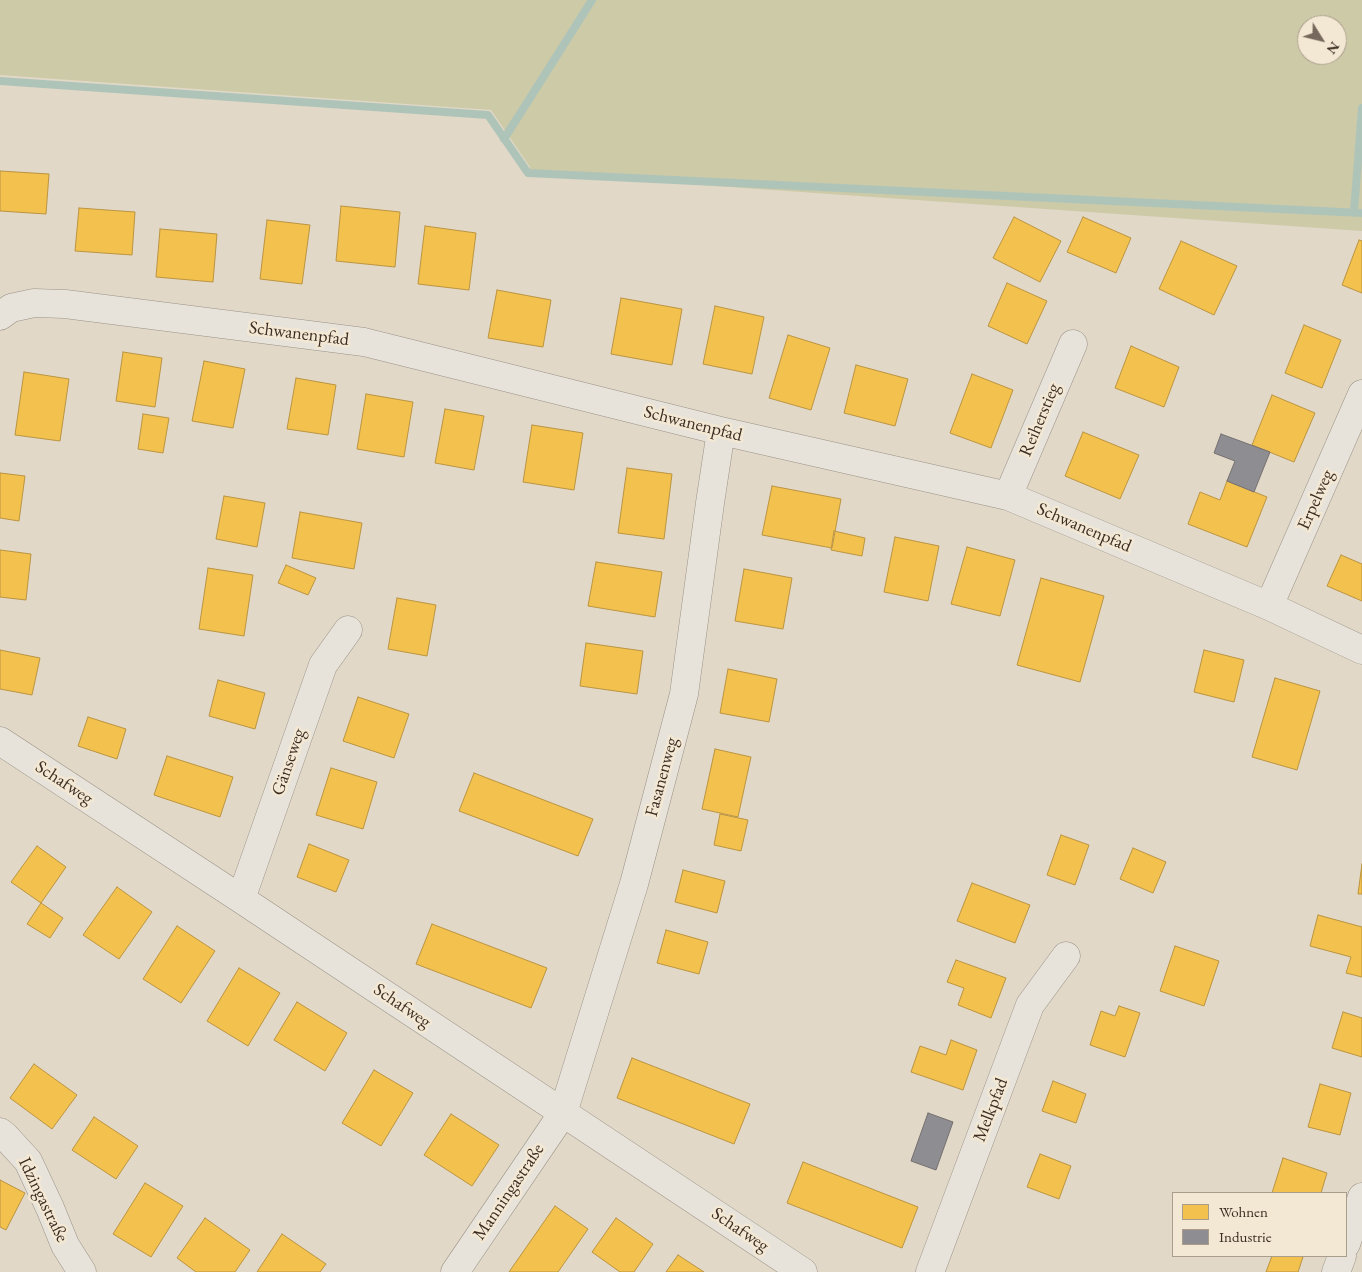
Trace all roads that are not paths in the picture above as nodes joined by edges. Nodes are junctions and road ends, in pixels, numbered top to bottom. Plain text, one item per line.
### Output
1 (0, 316) edge
2 (1072, 344) dead end
3 (1362, 394) edge
4 (722, 432) junction
5 (1008, 496) junction
6 (1269, 606) junction
7 (348, 630) dead end
8 (1362, 650) edge
9 (3, 749) edge
10 (241, 899) junction
11 (1066, 956) dead end
12 (563, 1113) junction
13 (0, 1132) edge
14 (1362, 1197) edge
15 (1347, 1241) edge
16 (1342, 1257) edge
17 (82, 1272) edge
18 (455, 1272) edge
19 (803, 1272) edge
20 (930, 1272) edge
21 (1336, 1272) edge

1 - 4 street, Schwanenpfad
2 - 5 street, Reiherstieg
3 - 6 street, Erpelweg
4 - 5 street, Schwanenpfad
4 - 12 street, Fasanenweg
5 - 6 street, Schwanenpfad
6 - 8 street, Schwanenpfad
7 - 10 street, Gänseweg
9 - 10 street, Schafweg
10 - 12 street, Schafweg
11 - 20 street, Melkpfad
12 - 18 street, Manningastraße
12 - 19 street, Schafweg
13 - 17 street, Idzingastraße
14 - 15 street
16 - 21 street

